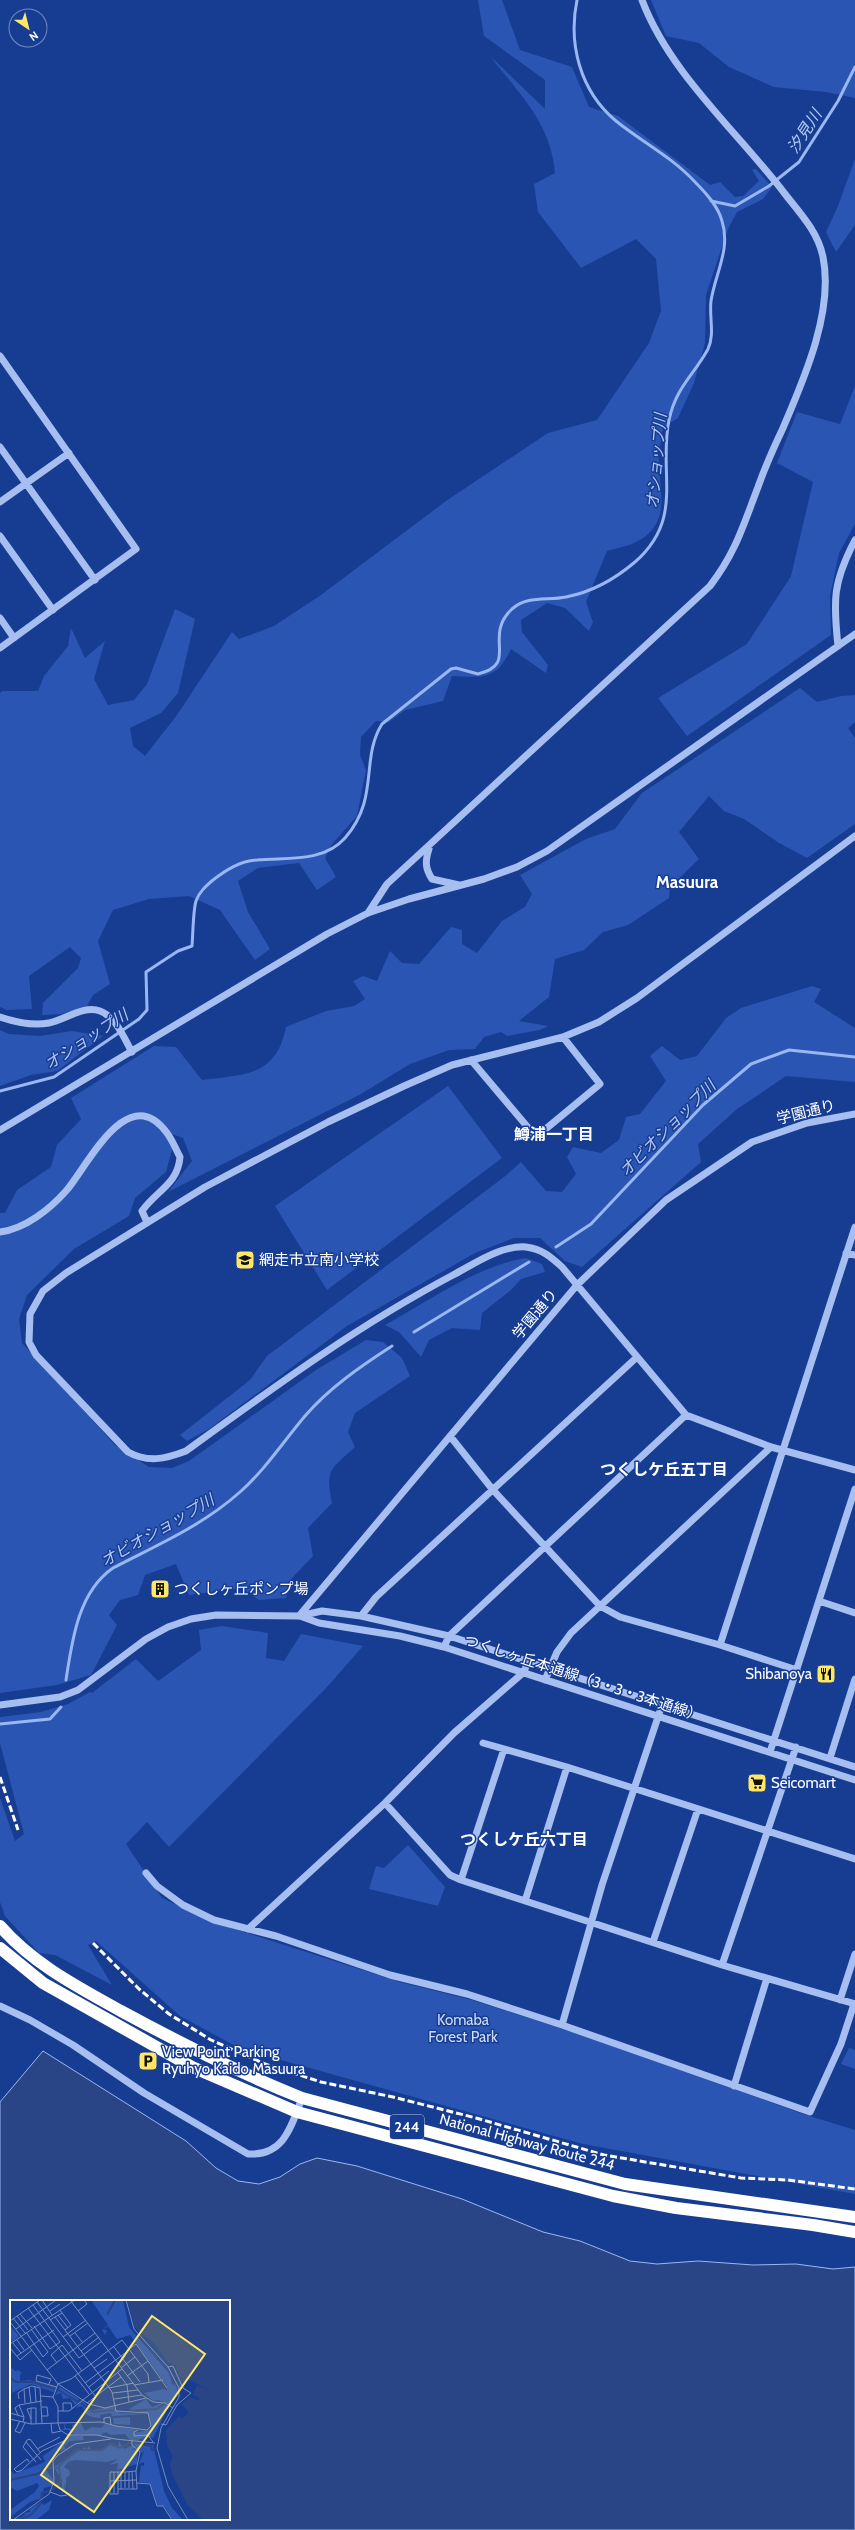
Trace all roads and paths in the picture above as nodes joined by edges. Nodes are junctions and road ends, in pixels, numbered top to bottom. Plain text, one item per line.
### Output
1 (642, 0) edge
2 (0, 356) edge
3 (0, 447) edge
4 (69, 453) junction
5 (26, 483) junction
6 (0, 502) edge
7 (0, 536) edge
8 (855, 540) edge
9 (95, 580) junction
10 (54, 610) junction
11 (0, 618) edge
12 (855, 634) edge
13 (14, 638) junction
14 (838, 646) junction
15 (0, 648) edge
16 (855, 836) edge
17 (430, 847) junction
18 (461, 886) junction
19 (368, 913) junction
20 (0, 1017) edge
21 (563, 1037) junction
22 (132, 1052) junction
23 (471, 1060) junction
24 (855, 1114) edge
25 (0, 1130) edge
26 (147, 1222) junction
27 (855, 1227) edge
28 (0, 1232) edge
29 (846, 1253) junction
30 (855, 1256) edge
31 (577, 1284) junction
32 (636, 1358) junction
33 (686, 1415) junction
34 (450, 1436) junction
35 (771, 1447) junction
36 (782, 1449) junction
37 (855, 1470) edge
38 (855, 1489) edge
39 (493, 1490) junction
40 (544, 1546) junction
41 (818, 1601) junction
42 (600, 1606) junction
43 (855, 1613) edge
44 (299, 1616) junction
45 (361, 1616) junction
46 (449, 1636) junction
47 (720, 1645) junction
48 (444, 1647) junction
49 (528, 1661) junction
50 (549, 1668) junction
51 (797, 1670) junction
52 (524, 1672) junction
53 (855, 1679) edge
54 (545, 1680) junction
55 (0, 1705) edge
56 (662, 1705) junction
57 (658, 1717) junction
58 (774, 1740) junction
59 (483, 1743) dead end
60 (796, 1747) junction
61 (504, 1749) junction
62 (770, 1752) junction
63 (830, 1758) junction
64 (792, 1759) junction
65 (567, 1767) junction
66 (855, 1767) edge
67 (855, 1780) edge
68 (634, 1788) junction
69 (385, 1803) junction
70 (698, 1809) junction
71 (766, 1832) junction
72 (855, 1859) edge
73 (146, 1873) dead end
74 (461, 1880) junction
75 (525, 1901) junction
76 (591, 1921) junction
77 (0, 1926) edge
78 (248, 1929) junction
79 (653, 1942) junction
80 (0, 1948) edge
81 (855, 1954) edge
82 (722, 1965) junction
83 (767, 1978) junction
84 (840, 2000) junction
85 (854, 2004) edge
86 (0, 2006) edge
87 (562, 2025) junction
88 (734, 2086) junction
89 (302, 2098) junction
90 (297, 2112) junction
91 (855, 2217) edge
92 (855, 2232) edge

1 - 17 street
2 - 4 street
3 - 5 street
4 - 5 street
4 - 9 street
5 - 6 street
5 - 9 street
7 - 10 street
8 - 14 street
9 - 10 street
10 - 13 street
11 - 13 street
12 - 14 street
13 - 15 street
14 - 18 street
16 - 21 street
17 - 18 street
17 - 19 street
18 - 19 street
19 - 22 street
20 - 22 street
21 - 23 street
21 - 23 street
22 - 25 street
23 - 26 street
24 - 31 street, 学園通り
26 - 28 street
26 - 31 street
27 - 29 street
29 - 30 street
29 - 36 street
31 - 32 street
31 - 34 street, 学園通り
32 - 33 street
32 - 39 street
33 - 35 street
33 - 40 street
34 - 39 street
34 - 44 street, 学園通り
35 - 36 street
35 - 42 street
36 - 37 street
36 - 47 street
38 - 41 street
39 - 40 street
39 - 45 street
40 - 42 street
40 - 46 street
41 - 43 street
41 - 51 street
42 - 47 street
42 - 50 street
44 - 45 street, つくしヶ丘本通線（3・3・3本通線）
44 - 48 street, つくしヶ丘本通線（3・3・3本通線）
44 - 55 street, つくしヶ丘本通線（3・3・3本通線）
45 - 46 street, つくしヶ丘本通線（3・3・3本通線）
46 - 48 street
46 - 49 street, つくしヶ丘本通線（3・3・3本通線）
47 - 51 street
48 - 52 street, つくしヶ丘本通線（3・3・3本通線）
49 - 50 street, つくしヶ丘本通線（3・3・3本通線）
49 - 52 street
50 - 54 street
50 - 56 street, つくしヶ丘本通線（3・3・3本通線）
51 - 58 street
52 - 54 street, つくしヶ丘本通線（3・3・3本通線）
52 - 69 street
53 - 63 street
54 - 57 street, つくしヶ丘本通線（3・3・3本通線）
56 - 57 street
56 - 58 street, つくしヶ丘本通線（3・3・3本通線）
57 - 62 street, つくしヶ丘本通線（3・3・3本通線）
57 - 68 street
58 - 60 street, つくしヶ丘本通線（3・3・3本通線）
58 - 62 street
59 - 61 street
60 - 63 street, つくしヶ丘本通線（3・3・3本通線）
60 - 64 street
61 - 65 street
61 - 74 street
62 - 64 street, つくしヶ丘本通線（3・3・3本通線）
63 - 66 street, つくしヶ丘本通線（3・3・3本通線）
64 - 67 street, つくしヶ丘本通線（3・3・3本通線）
64 - 71 street
65 - 68 street
65 - 75 street
68 - 70 street
68 - 76 street
69 - 74 street
69 - 78 street
70 - 71 street
70 - 79 street
71 - 72 street
71 - 82 street
73 - 78 street
74 - 75 street
75 - 76 street
76 - 79 street
76 - 87 street
77 - 89 highway, National Highway Route 244 / 244
78 - 87 street
79 - 82 street
80 - 90 highway, National Highway Route 244 / 244
81 - 84 street
82 - 83 street
83 - 84 street
83 - 88 street
84 - 85 street
85 - 88 street
86 - 90 street
87 - 88 street
89 - 90 street
89 - 91 highway, National Highway Route 244 / 244
90 - 92 highway, National Highway Route 244 / 244

